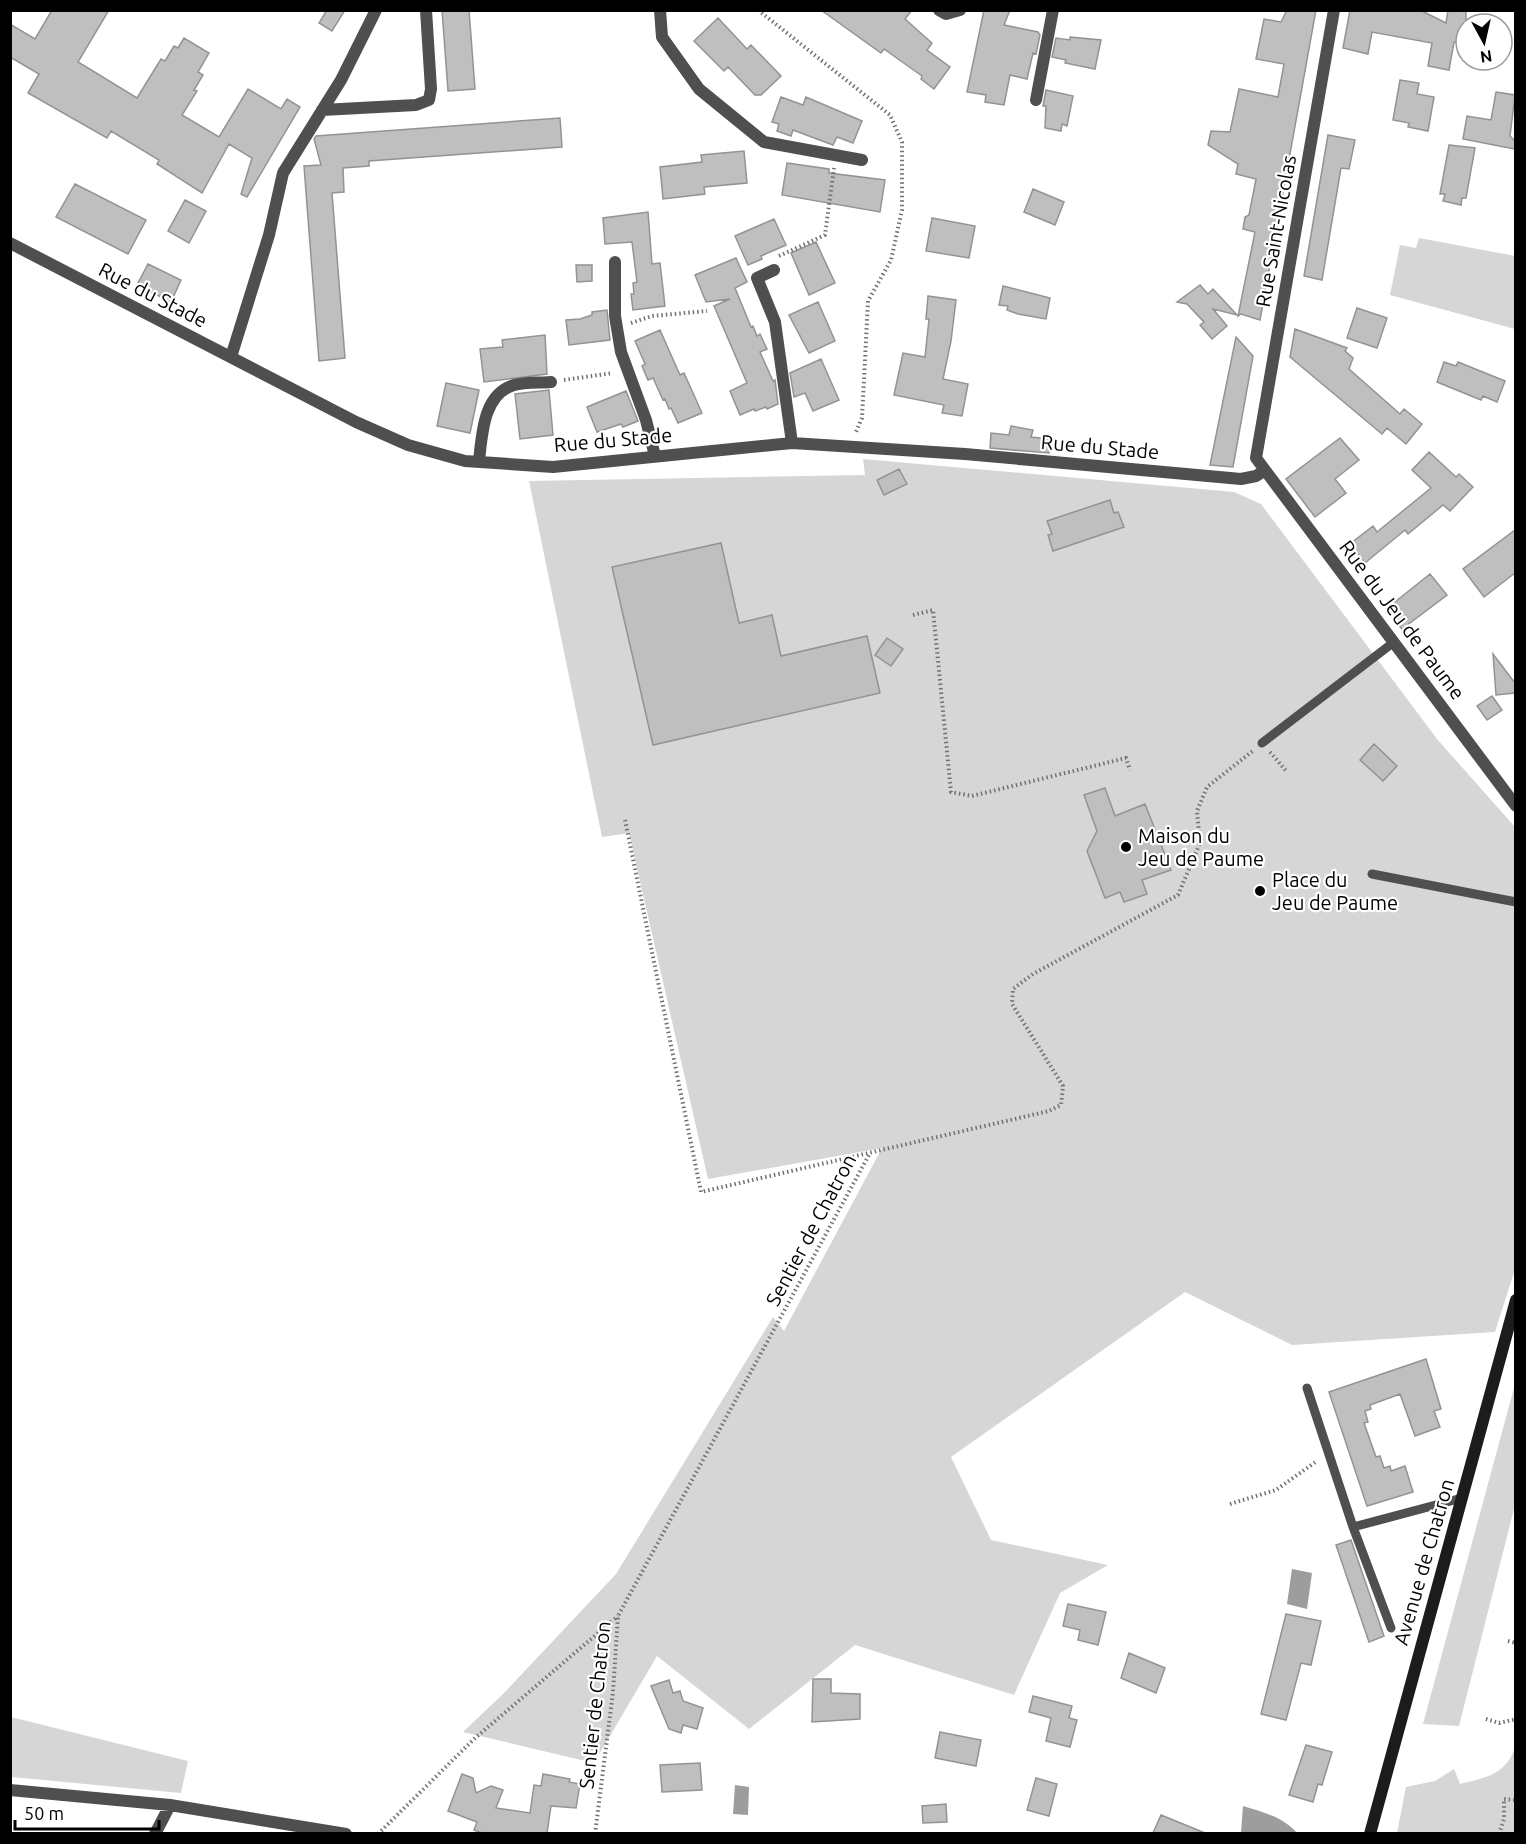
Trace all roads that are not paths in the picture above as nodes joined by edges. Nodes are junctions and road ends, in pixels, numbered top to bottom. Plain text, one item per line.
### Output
1 (376, 10) edge
2 (426, 10) edge
3 (660, 10) edge
4 (939, 10) edge
5 (960, 10) edge
6 (1053, 10) edge
7 (1334, 10) edge
8 (1036, 100) dead end
9 (322, 110) junction
10 (862, 160) dead end
11 (10, 243) edge
12 (615, 262) dead end
13 (774, 270) road end
14 (231, 357) junction
15 (551, 382) road end
16 (792, 443) junction
17 (655, 456) junction
18 (1256, 458) joint
19 (479, 461) junction
20 (1265, 470) junction
21 (1394, 642) junction
22 (1262, 743) road end
23 (1515, 806) edge
24 (1372, 874) dead end
25 (1515, 902) edge
26 (1515, 1300) edge
27 (1307, 1388) dead end
28 (1462, 1498) junction
29 (1353, 1527) junction
30 (1391, 1628) dead end
31 (10, 1790) edge
32 (170, 1805) junction
33 (155, 1833) edge
34 (345, 1833) edge
35 (1370, 1833) edge

1 - 9 street
2 - 9 street
3 - 10 street
4 - 5 street
6 - 8 street
7 - 18 street, Rue Saint-Nicolas
9 - 14 street
11 - 14 street, Rue du Stade
12 - 17 street
13 - 16 street
14 - 19 street, Rue du Stade
15 - 19 street
16 - 17 street, Rue du Stade
16 - 20 street, Rue du Stade
17 - 19 street, Rue du Stade
18 - 20 street, Rue du Jeu de Paume
20 - 21 street, Rue du Jeu de Paume
21 - 22 lane
21 - 23 street, Rue du Jeu de Paume
24 - 25 lane
26 - 28 street, Avenue de Chatron
27 - 29 lane
28 - 29 lane
28 - 35 street, Avenue de Chatron
29 - 30 lane
31 - 32 street
32 - 33 street
32 - 34 street

